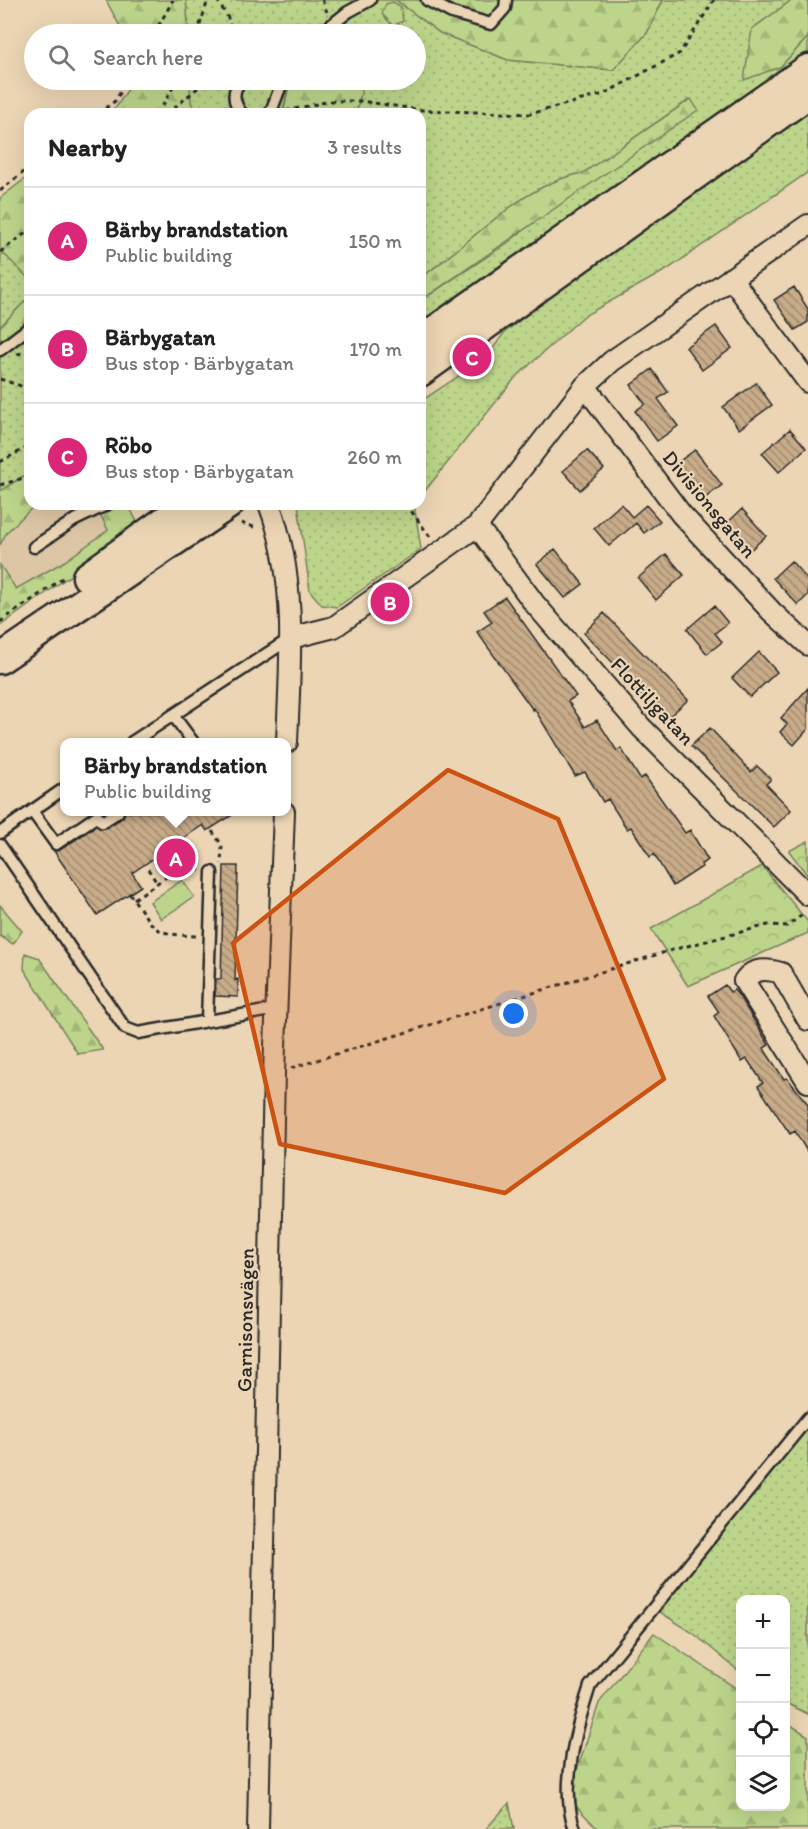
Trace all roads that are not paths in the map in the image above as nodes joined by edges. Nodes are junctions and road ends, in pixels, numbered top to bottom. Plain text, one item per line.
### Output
1 (370, 0) edge
2 (427, 0) edge
3 (506, 0) edge
4 (333, 24) edge
5 (808, 69) edge
6 (236, 90) edge
7 (279, 90) edge
8 (808, 94) edge
9 (237, 108) edge
10 (272, 108) edge
11 (808, 225) edge
12 (731, 278) junction
13 (24, 332) edge
14 (426, 337) edge
15 (0, 350) edge
16 (426, 368) edge
17 (808, 382) edge
18 (585, 386) junction
19 (94, 510) edge
20 (180, 510) edge
21 (220, 510) edge
22 (271, 510) edge
23 (477, 526) junction
24 (34, 546) dead end
25 (291, 638) junction
26 (0, 640) edge
27 (808, 645) edge
28 (0, 660) edge
29 (173, 715) junction
30 (138, 738) edge
31 (189, 738) edge
32 (287, 738) edge
33 (60, 791) edge
34 (32, 811) junction
35 (97, 816) edge
36 (97, 816) edge
37 (112, 816) edge
38 (284, 816) edge
39 (0, 833) edge
40 (0, 845) edge
41 (212, 872) road end
42 (808, 895) edge
43 (277, 1009) junction
44 (808, 1020) edge
45 (207, 1021) junction
46 (808, 1082) edge
47 (808, 1418) edge
48 (258, 1829) edge
49 (575, 1829) edge

1 - 4 lane
2 - 3 lane
5 - 14 main road
6 - 9 lane
7 - 10 lane
8 - 16 main road
11 - 12 street
12 - 17 street
12 - 18 street
13 - 15 lane
18 - 23 street
18 - 27 street, Divisionsgatan
19 - 24 lane
20 - 26 main road
21 - 28 main road
22 - 25 street
23 - 25 street
23 - 42 street, Flottiljgatan
25 - 29 lane
25 - 32 street
29 - 30 lane
29 - 31 lane
33 - 34 lane
34 - 36 lane
34 - 39 lane
35 - 37 lane
38 - 43 street, Garnisonsvägen
40 - 45 lane
41 - 45 lane
43 - 45 lane
43 - 48 street, Garnisonsvägen
44 - 46 street
47 - 49 lane

